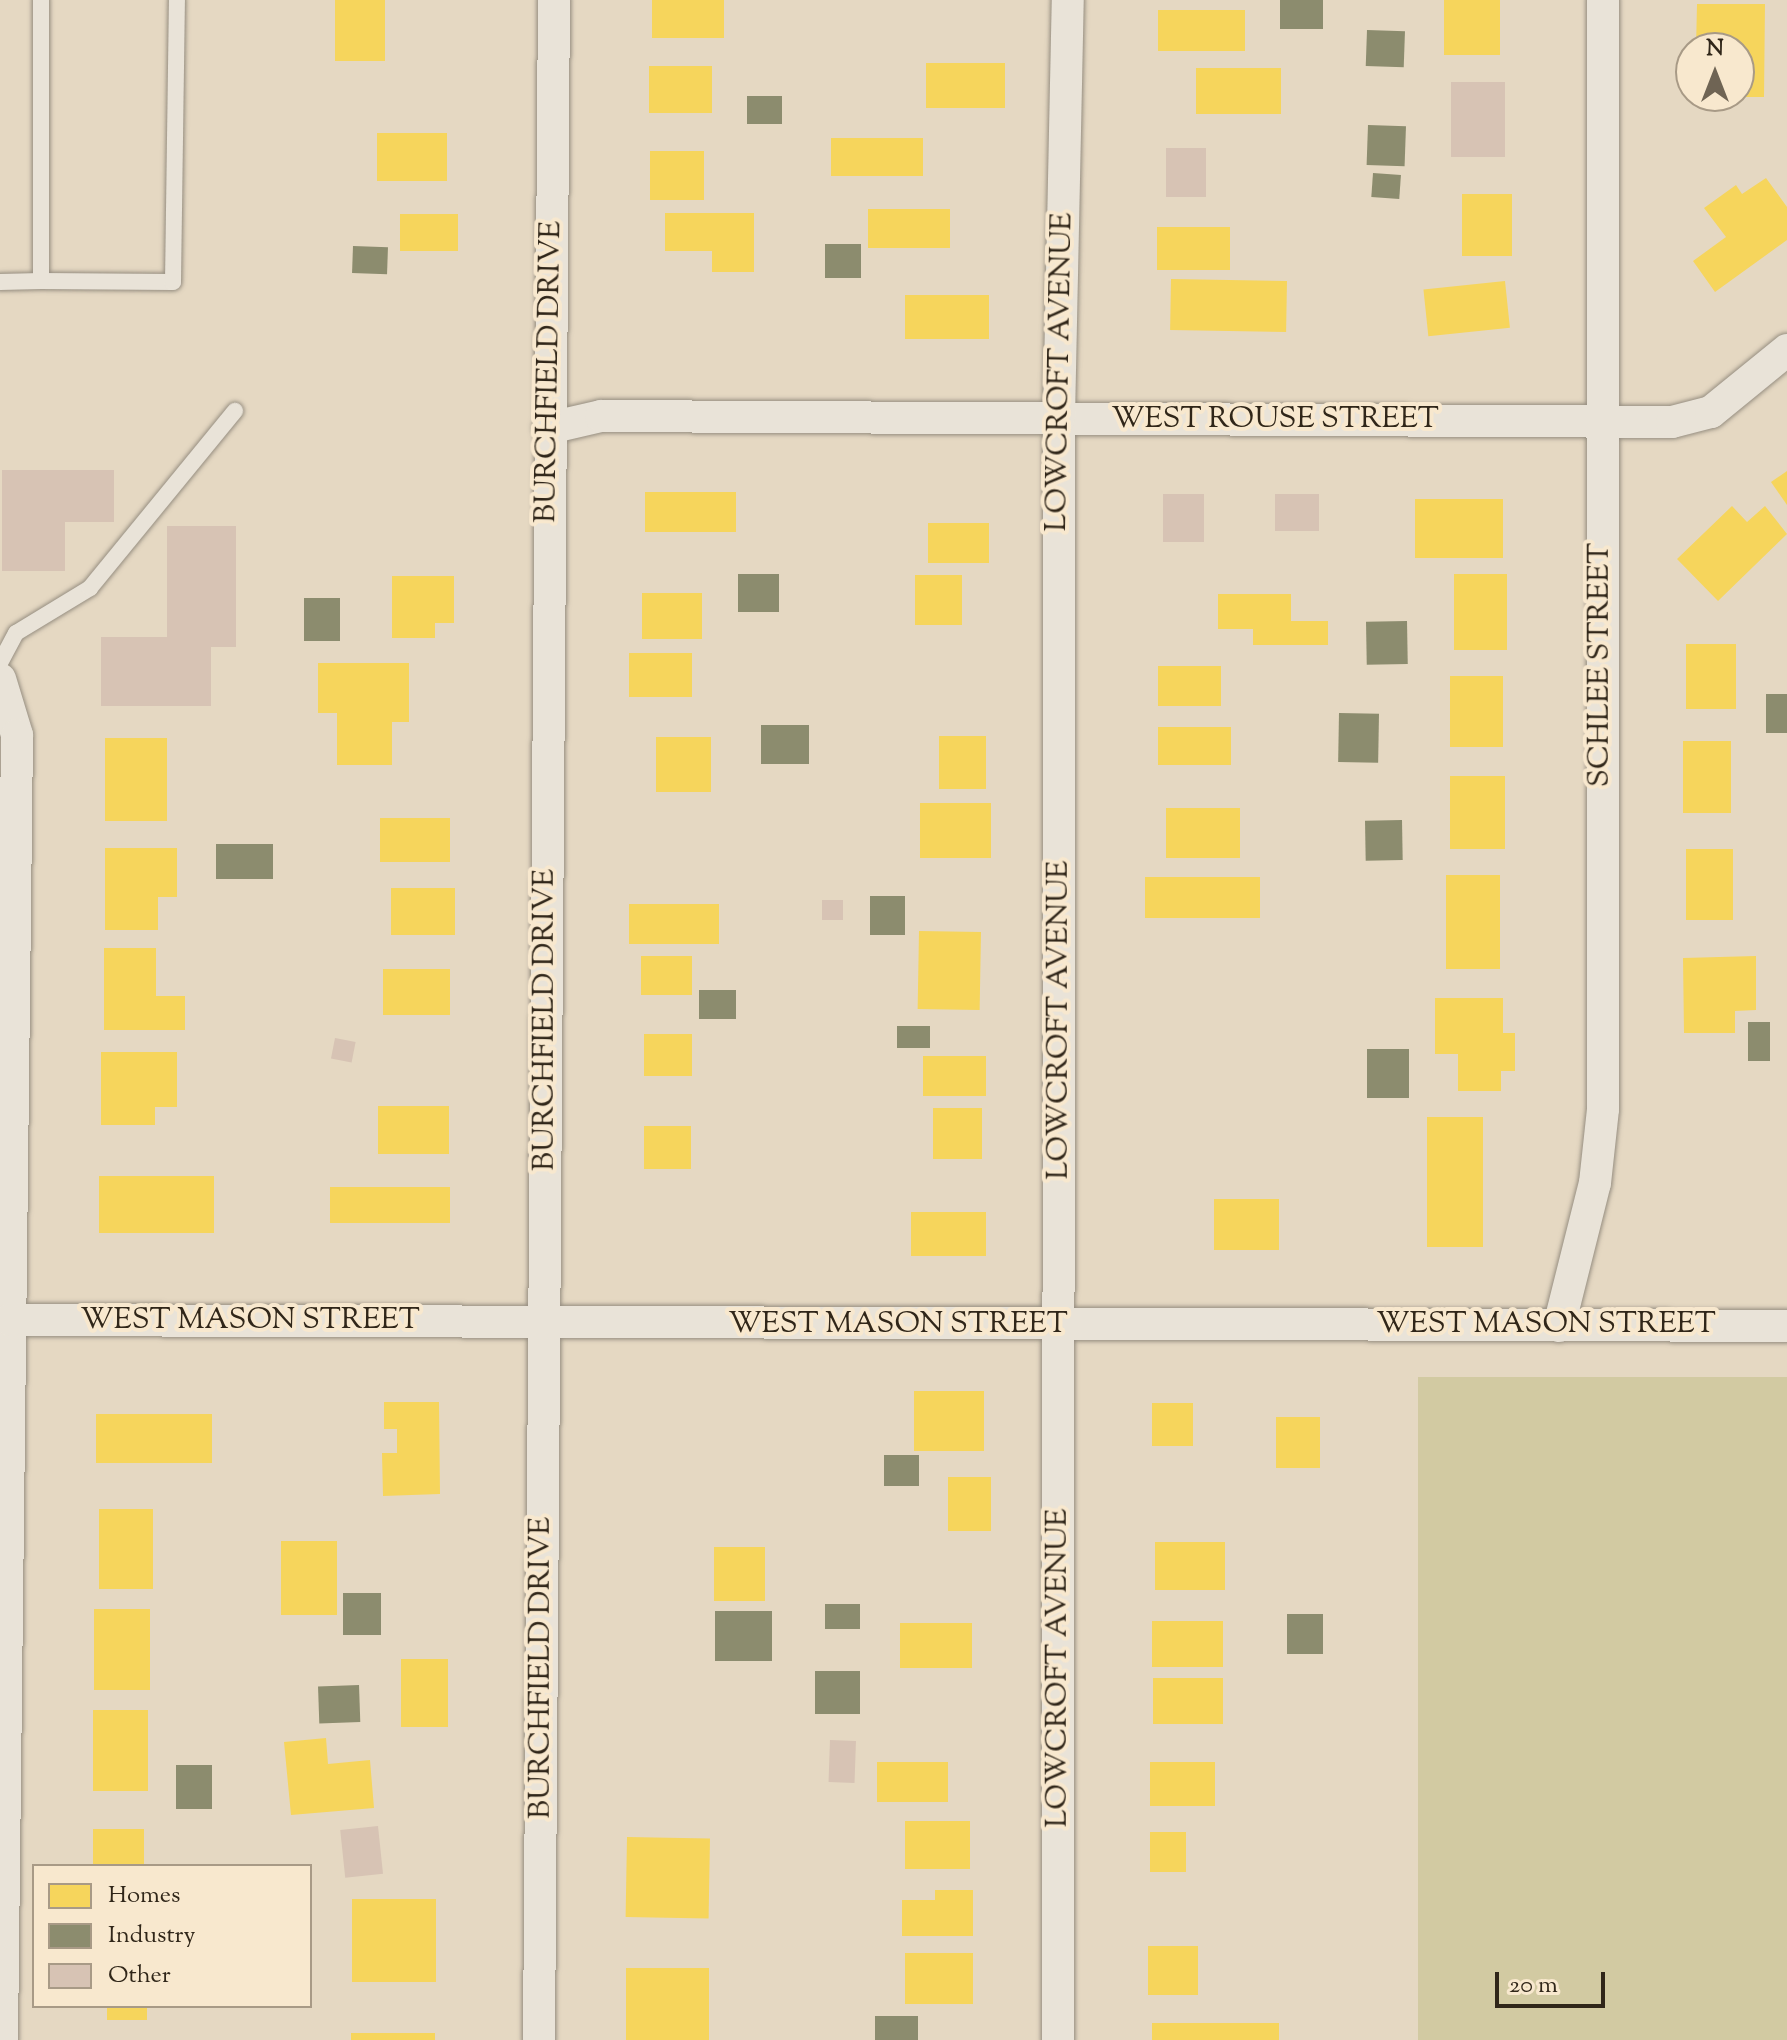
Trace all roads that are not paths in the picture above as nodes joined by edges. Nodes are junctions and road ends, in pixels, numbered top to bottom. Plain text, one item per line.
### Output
1 (41, 0) edge
2 (177, 0) edge
3 (554, 0) edge
4 (1068, 0) edge
5 (1603, 0) edge
6 (41, 281) junction
7 (0, 282) edge
8 (1787, 350) edge
9 (235, 411) dead end
10 (1059, 418) junction
11 (1600, 422) junction
12 (549, 428) junction
13 (0, 663) edge
14 (0, 679) edge
15 (9, 1320) junction
16 (545, 1323) junction
17 (1061, 1326) junction
18 (1559, 1326) junction
19 (1787, 1326) edge
20 (2, 2040) edge
21 (539, 2040) edge
22 (1058, 2040) edge

1 - 6 lane
2 - 6 lane
3 - 12 street, BURCHFIELD DRIVE
4 - 10 street, LOWCROFT AVENUE
5 - 11 street, SCHLEE STREET
6 - 7 lane
8 - 11 street, WEST ROUSE STREET
9 - 13 lane
10 - 11 street, WEST ROUSE STREET
10 - 12 street, WEST ROUSE STREET
10 - 17 street, LOWCROFT AVENUE
11 - 18 street, SCHLEE STREET
12 - 16 street, BURCHFIELD DRIVE
14 - 15 street
15 - 16 street, WEST MASON STREET
15 - 20 street
16 - 17 street, WEST MASON STREET
16 - 21 street, BURCHFIELD DRIVE
17 - 18 street, WEST MASON STREET
17 - 22 street, LOWCROFT AVENUE
18 - 19 street, WEST MASON STREET

